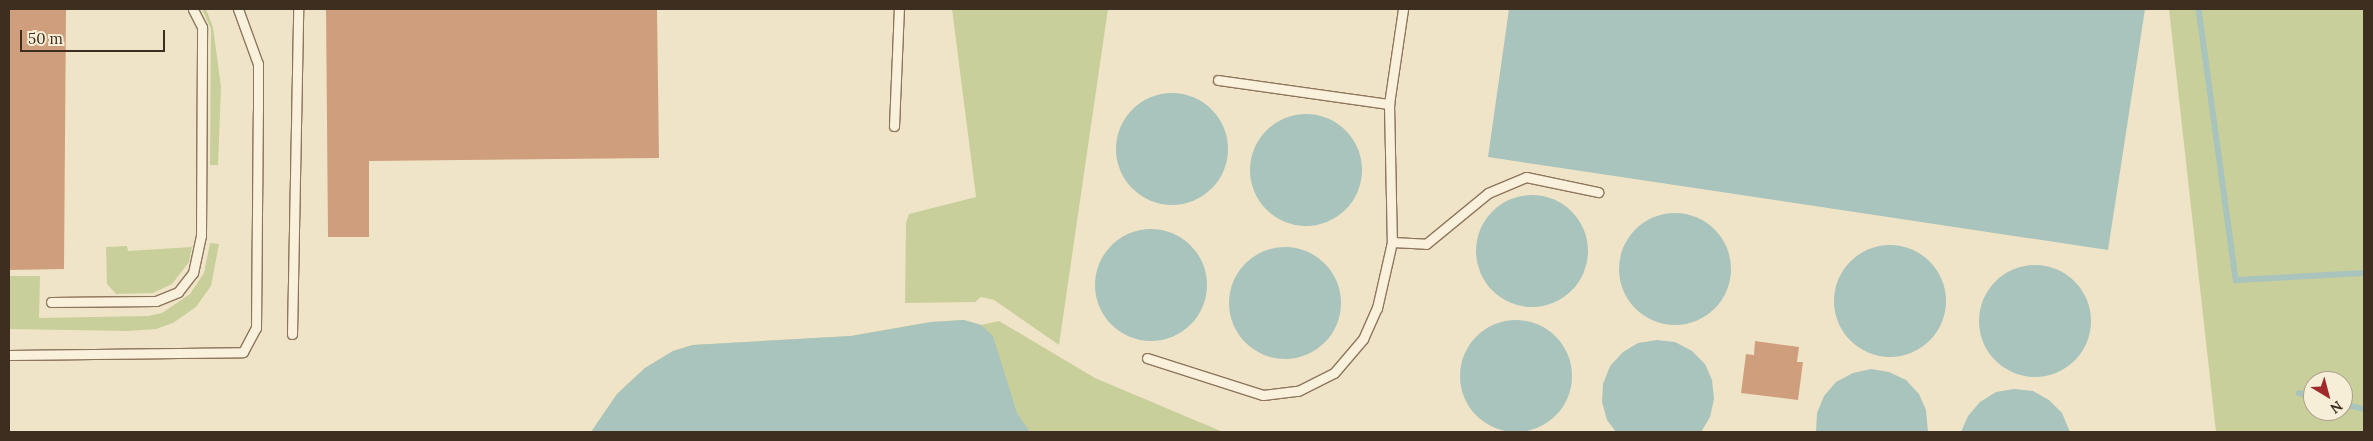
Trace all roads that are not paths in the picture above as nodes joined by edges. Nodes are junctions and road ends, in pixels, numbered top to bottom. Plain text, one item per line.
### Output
1 (193, 9) edge
2 (238, 9) edge
3 (298, 9) edge
4 (899, 9) edge
5 (1403, 9) edge
6 (1218, 80) dead end
7 (1389, 104) junction
8 (894, 126) dead end
9 (1598, 192) dead end
10 (1392, 242) junction
11 (51, 302) dead end
12 (292, 334) dead end
13 (9, 355) edge
14 (1147, 358) dead end

1 - 11 lane
2 - 13 lane
3 - 12 lane
4 - 8 lane
5 - 7 lane
6 - 7 lane
7 - 10 lane
9 - 10 lane
10 - 14 lane

